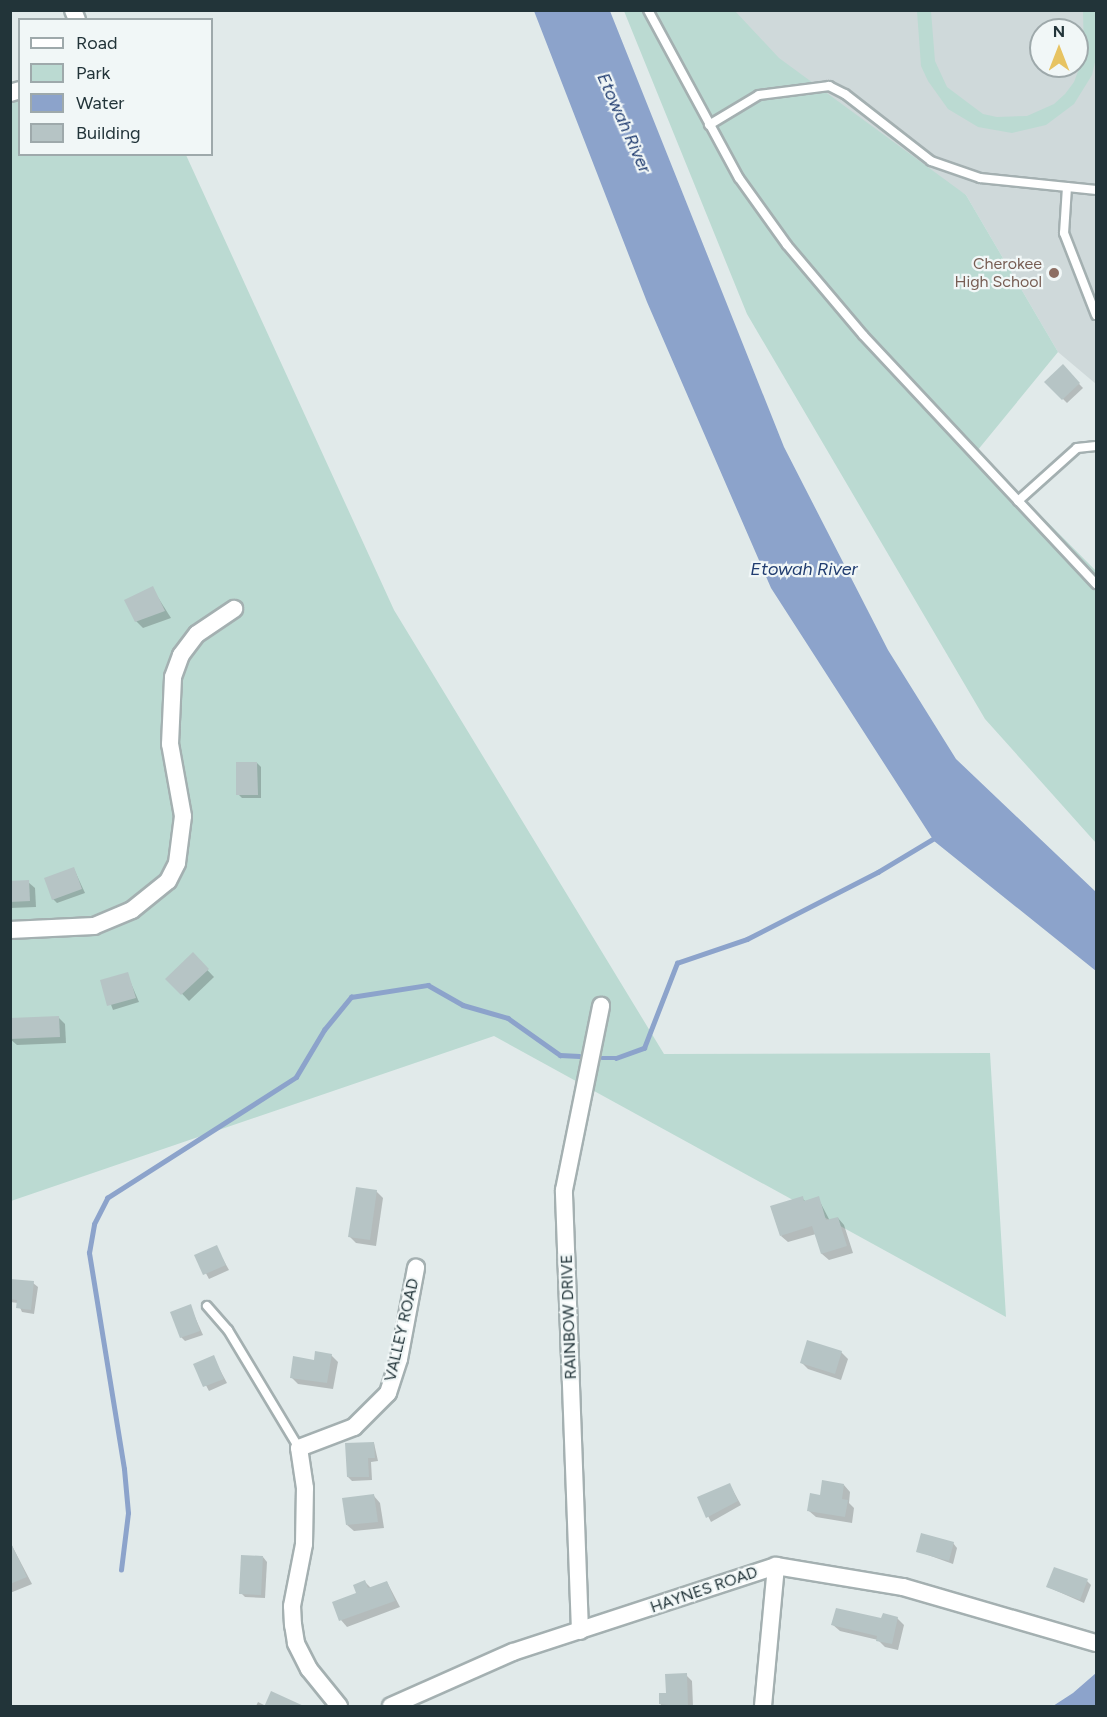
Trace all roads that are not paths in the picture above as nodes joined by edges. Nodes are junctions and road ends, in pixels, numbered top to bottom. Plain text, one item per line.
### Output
1 (648, 10) edge
2 (709, 125) junction
3 (1067, 187) junction
4 (1096, 190) edge
5 (1096, 315) edge
6 (1096, 446) edge
7 (1018, 501) junction
8 (1096, 584) edge
9 (234, 609) dead end
10 (10, 930) edge
11 (601, 1006) dead end
12 (416, 1268) dead end
13 (207, 1306) dead end
14 (299, 1448) junction
15 (776, 1566) junction
16 (580, 1631) junction
17 (1096, 1643) edge
18 (339, 1707) edge
19 (391, 1707) edge
20 (763, 1707) edge

1 - 2 lane
2 - 3 lane
2 - 7 lane
3 - 4 lane
3 - 5 lane
6 - 7 lane
7 - 8 lane
9 - 10 street
11 - 16 street, RAINBOW DRIVE
12 - 14 street, VALLEY ROAD
13 - 14 lane
14 - 18 street
15 - 16 street, HAYNES ROAD
15 - 17 street, HAYNES ROAD
15 - 20 street
16 - 19 street, HAYNES ROAD

